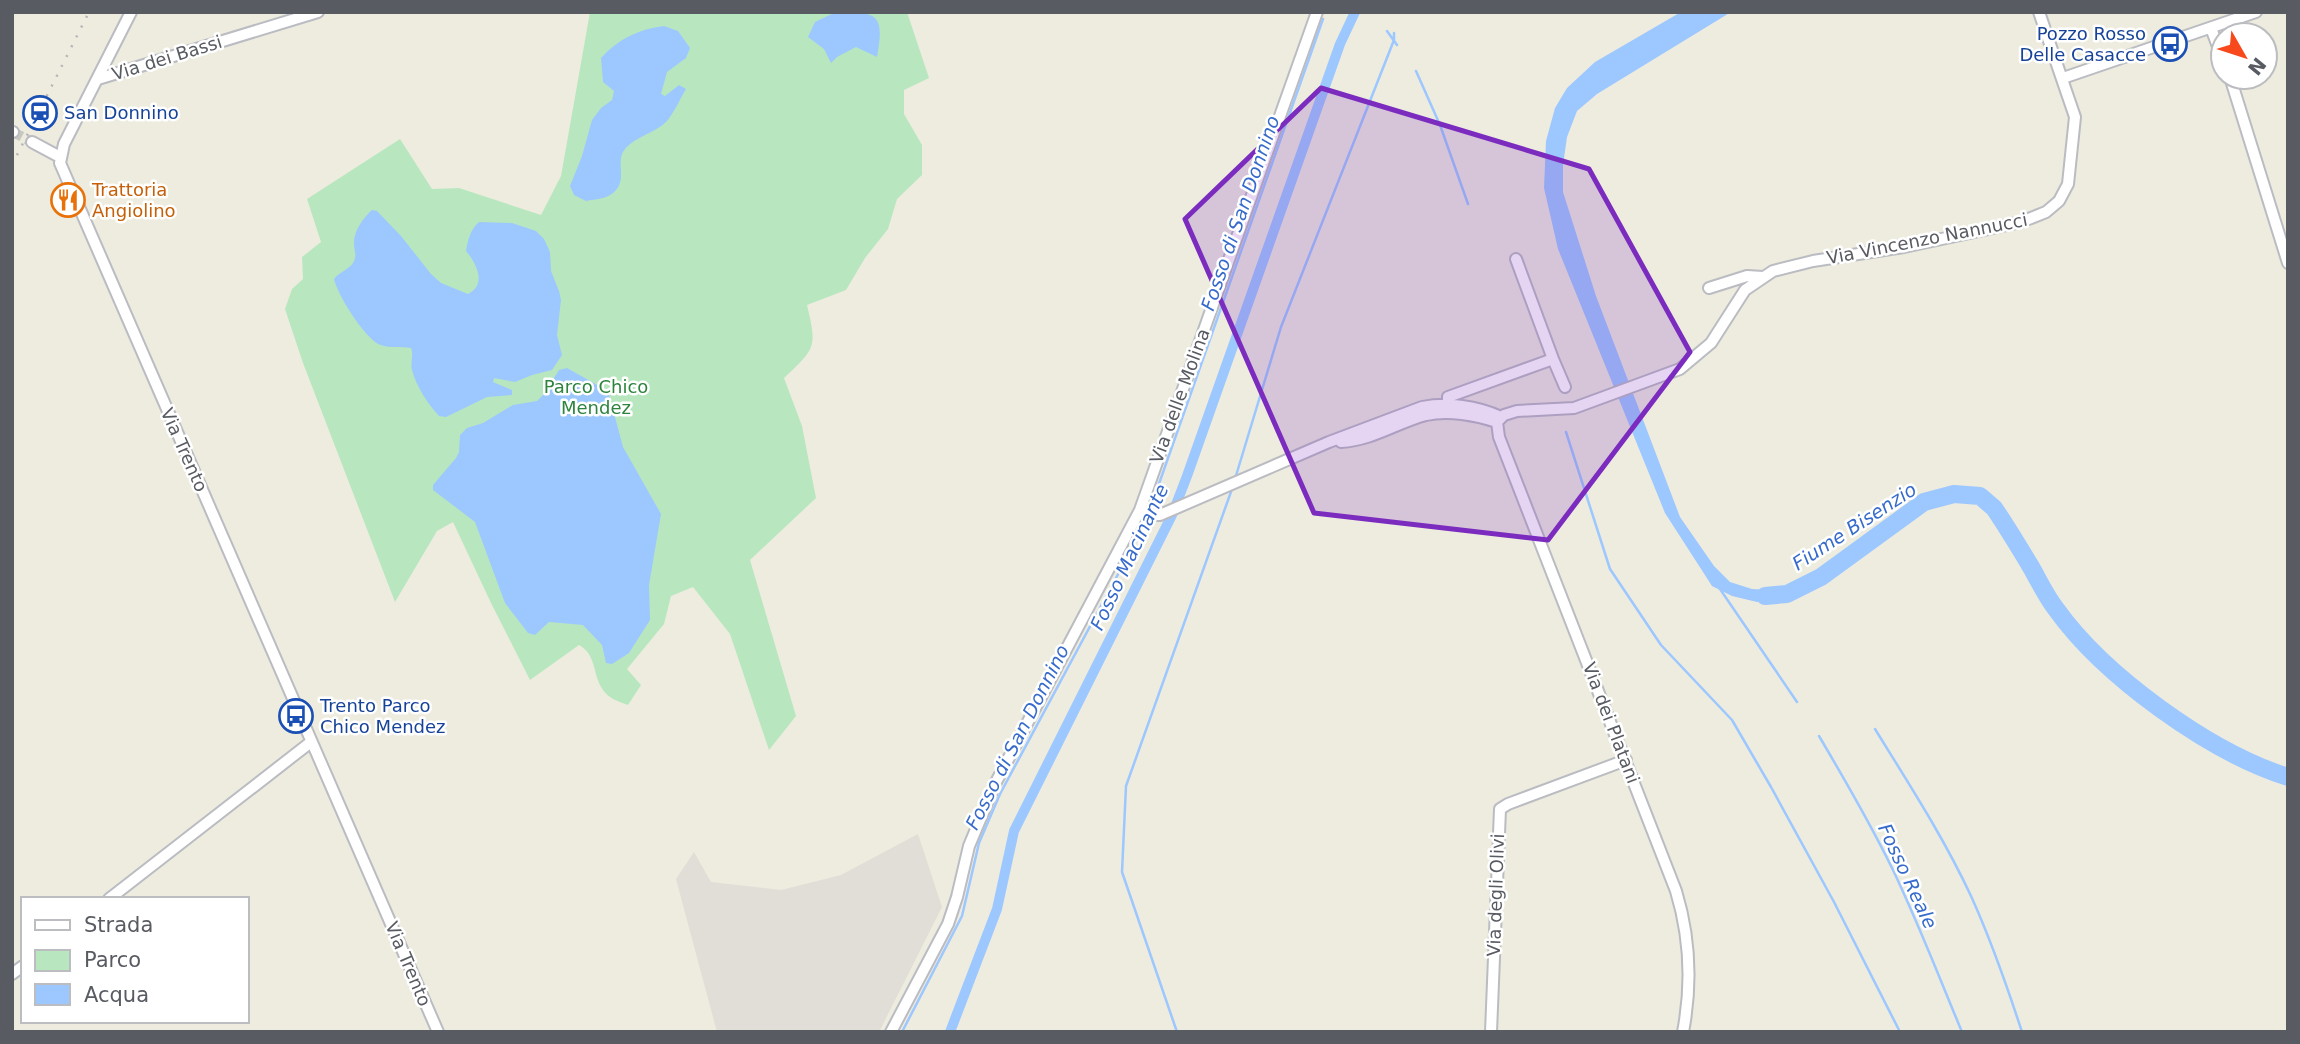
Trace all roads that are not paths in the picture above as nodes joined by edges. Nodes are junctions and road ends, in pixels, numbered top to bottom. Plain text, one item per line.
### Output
1 (131, 12) edge
2 (318, 12) edge
3 (1317, 12) edge
4 (2039, 12) edge
5 (2256, 12) edge
6 (2231, 21) edge
7 (2209, 29) edge
8 (2063, 78) junction
9 (98, 79) junction
10 (2234, 91) edge
11 (32, 142) tunnel mouth
12 (60, 157) junction
13 (1516, 259) dead end
14 (2288, 263) edge
15 (1763, 277) junction
16 (1709, 288) dead end
17 (1553, 359) junction
18 (1565, 387) dead end
19 (1448, 409) junction
20 (1499, 420) junction
21 (1140, 510) junction
22 (311, 742) junction
23 (1626, 760) junction
24 (112, 897) edge
25 (438, 1032) edge
26 (891, 1032) edge
27 (1491, 1032) edge
28 (1683, 1032) edge

1 - 9 street
2 - 9 street, Via dei Bassi
3 - 21 street, Via delle Molina
4 - 8 street, Via Vincenzo Nannucci
5 - 6 street
7 - 8 street
8 - 15 street, Via Vincenzo Nannucci
9 - 12 street, Via dei Bassi
10 - 14 street
11 - 12 street
12 - 22 street, Via Trento
13 - 17 street
15 - 16 street, Via Vincenzo Nannucci
15 - 20 street, Via Vincenzo Nannucci
17 - 18 street
17 - 19 street
19 - 20 street
19 - 21 street
20 - 23 street, Via dei Platani
21 - 26 street, Via delle Molina
22 - 24 street
22 - 25 street, Via Trento
23 - 27 street, Via degli Olivi
23 - 28 street, Via dei Platani

